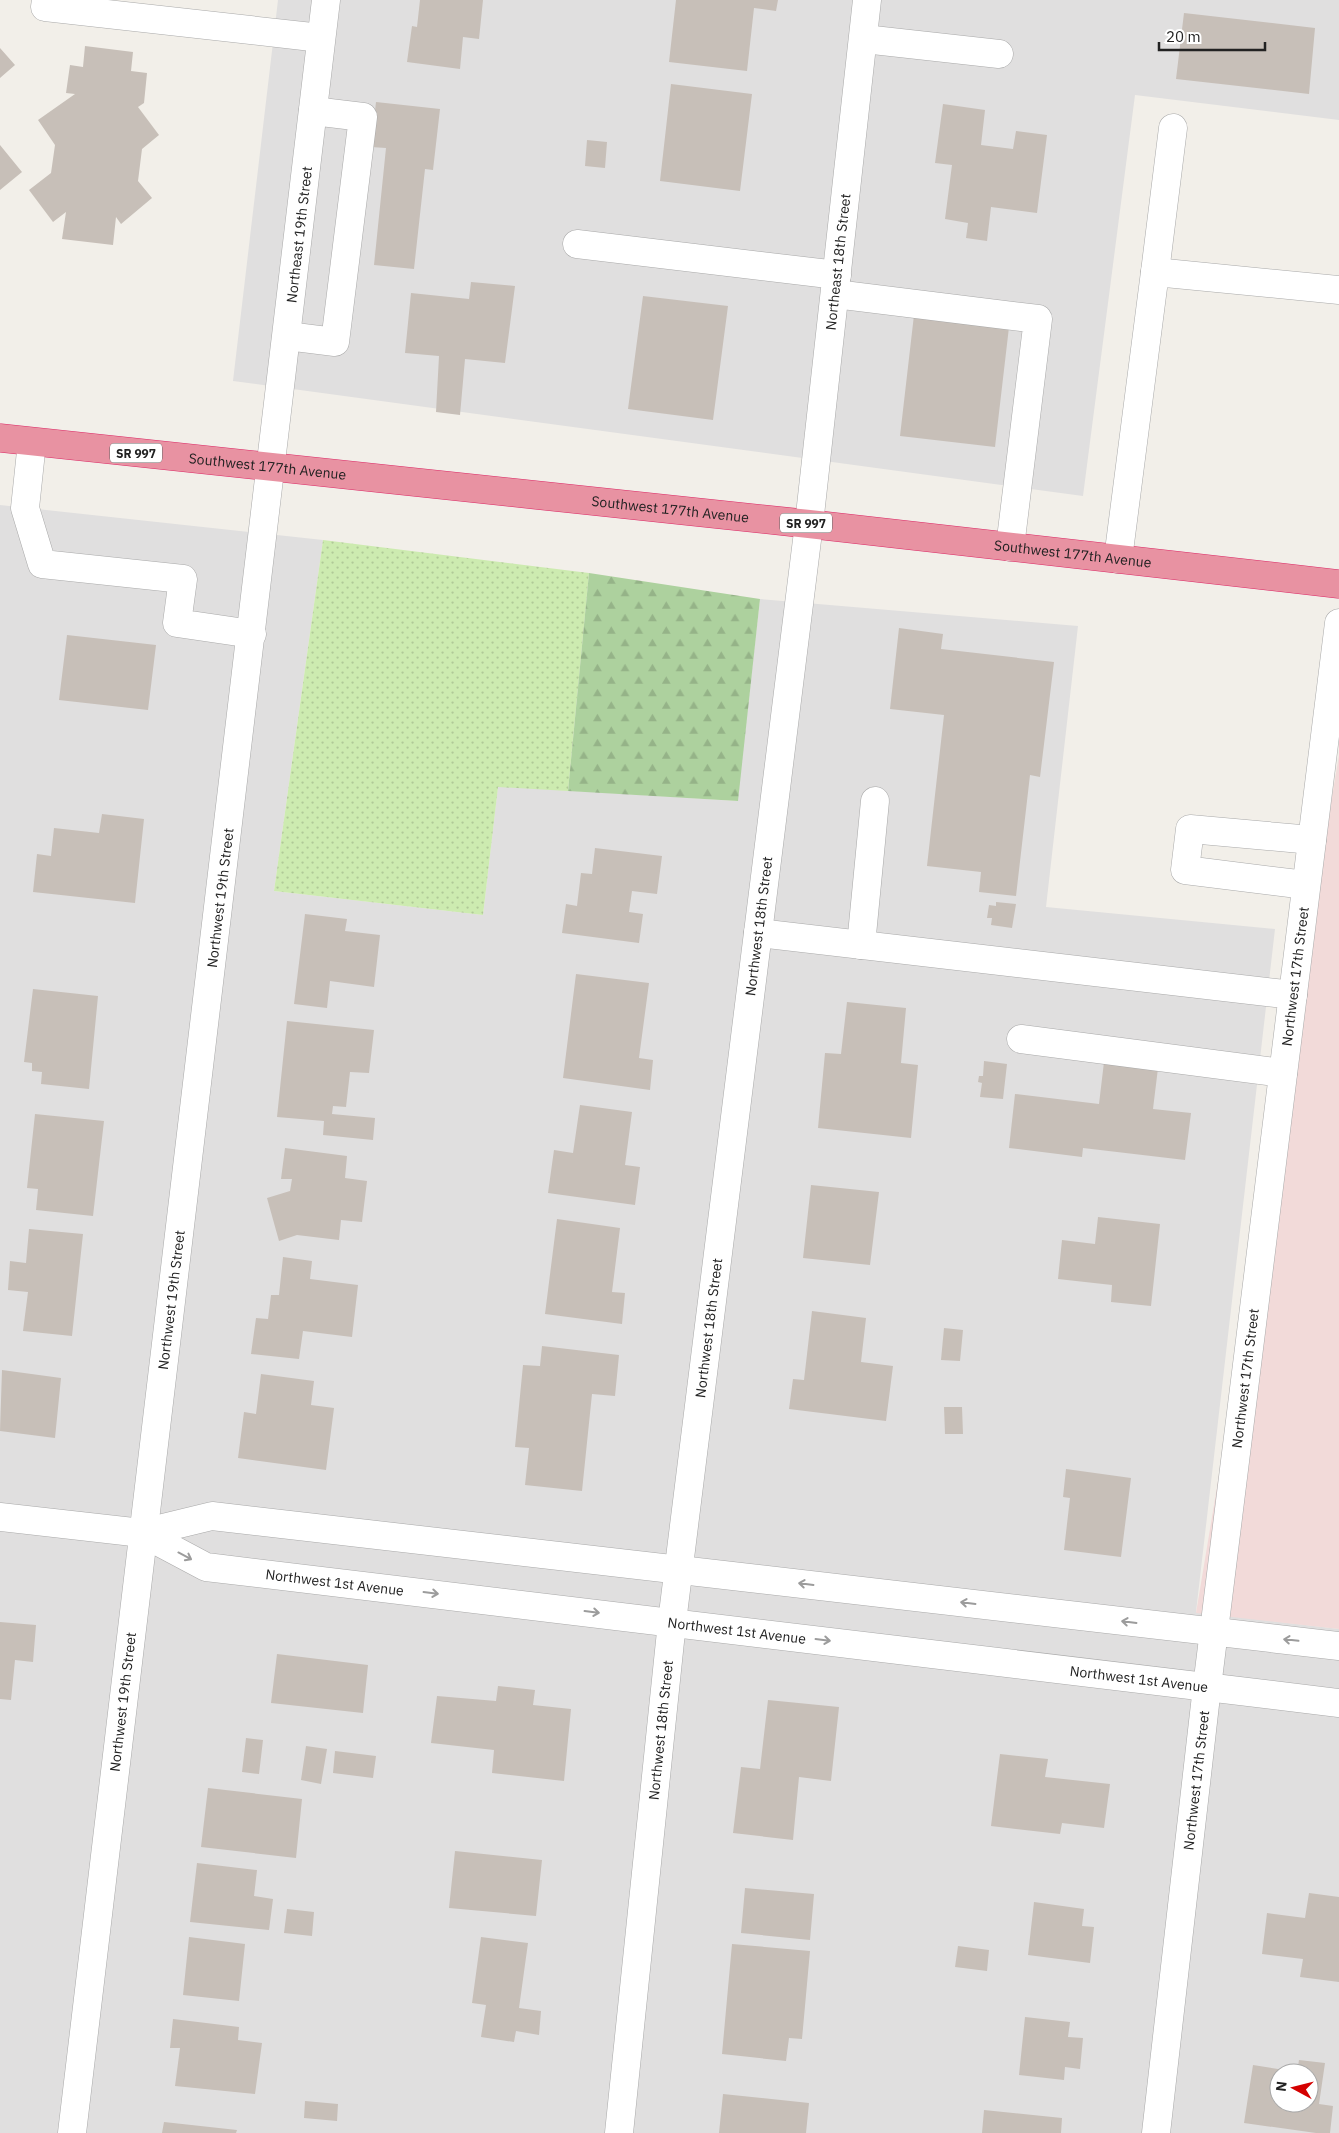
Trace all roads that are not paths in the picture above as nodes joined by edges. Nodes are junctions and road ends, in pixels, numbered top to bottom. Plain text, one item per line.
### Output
1 (46, 0) edge
2 (326, 0) edge
3 (867, 0) edge
4 (173, 10) edge
5 (322, 38) junction
6 (864, 39) junction
7 (1000, 54) dead end
8 (313, 111) junction
9 (1173, 128) dead end
10 (578, 244) dead end
11 (1155, 272) junction
12 (836, 284) junction
13 (1339, 290) edge
14 (287, 336) junction
15 (0, 438) edge
16 (32, 442) junction
17 (273, 468) junction
18 (809, 524) junction
19 (1010, 547) junction
20 (1118, 559) junction
21 (1339, 584) edge
22 (1339, 623) edge
23 (252, 634) junction
24 (875, 801) dead end
25 (1312, 840) junction
26 (1306, 885) junction
27 (758, 933) junction
28 (861, 945) junction
29 (1293, 995) junction
30 (1021, 1039) dead end
31 (1283, 1072) junction
32 (0, 1517) edge
33 (142, 1534) junction
34 (679, 1570) junction
35 (672, 1622) junction
36 (1214, 1632) junction
37 (1339, 1646) edge
38 (1207, 1687) junction
39 (1339, 1703) edge
40 (72, 2133) edge
41 (619, 2133) edge
42 (1156, 2133) edge

1 - 4 street
2 - 5 street, Northeast 19th Street
3 - 6 street, Northeast 18th Street
4 - 5 street
5 - 8 street, Northeast 19th Street
6 - 7 street
6 - 12 street, Northeast 18th Street
8 - 14 street, Northeast 19th Street
8 - 14 street
9 - 11 street
10 - 12 street
11 - 13 street
11 - 20 street
12 - 18 street, Northeast 18th Street
12 - 19 street
14 - 17 street, Northeast 19th Street
15 - 16 highway, Southwest 177th Avenue / SR 997
16 - 17 highway, Southwest 177th Avenue / SR 997
16 - 23 street
17 - 18 highway, Southwest 177th Avenue / SR 997
17 - 23 street, Northwest 19th Street
18 - 19 highway, Southwest 177th Avenue / SR 997
18 - 27 street, Northwest 18th Street
19 - 20 highway, Southwest 177th Avenue / SR 997
20 - 21 highway, Southwest 177th Avenue / SR 997
22 - 25 street, Northwest 17th Street
23 - 33 street, Northwest 19th Street
24 - 28 street
25 - 26 street, Northwest 17th Street
25 - 26 street
26 - 29 street, Northwest 17th Street
27 - 28 street
27 - 34 street, Northwest 18th Street
28 - 29 street
29 - 31 street, Northwest 17th Street
30 - 31 street
31 - 36 street, Northwest 17th Street
32 - 33 street, Northwest 1st Avenue
33 - 34 street, Northwest 1st Avenue
33 -> 35 street, Northwest 1st Avenue
33 - 40 street, Northwest 19th Street
34 - 35 street, Northwest 18th Street
36 -> 34 street, Northwest 1st Avenue
35 -> 38 street, Northwest 1st Avenue
35 - 41 street, Northwest 18th Street
37 -> 36 street, Northwest 1st Avenue
36 - 38 street, Northwest 17th Street
38 - 39 street, Northwest 1st Avenue
38 - 42 street, Northwest 17th Street

